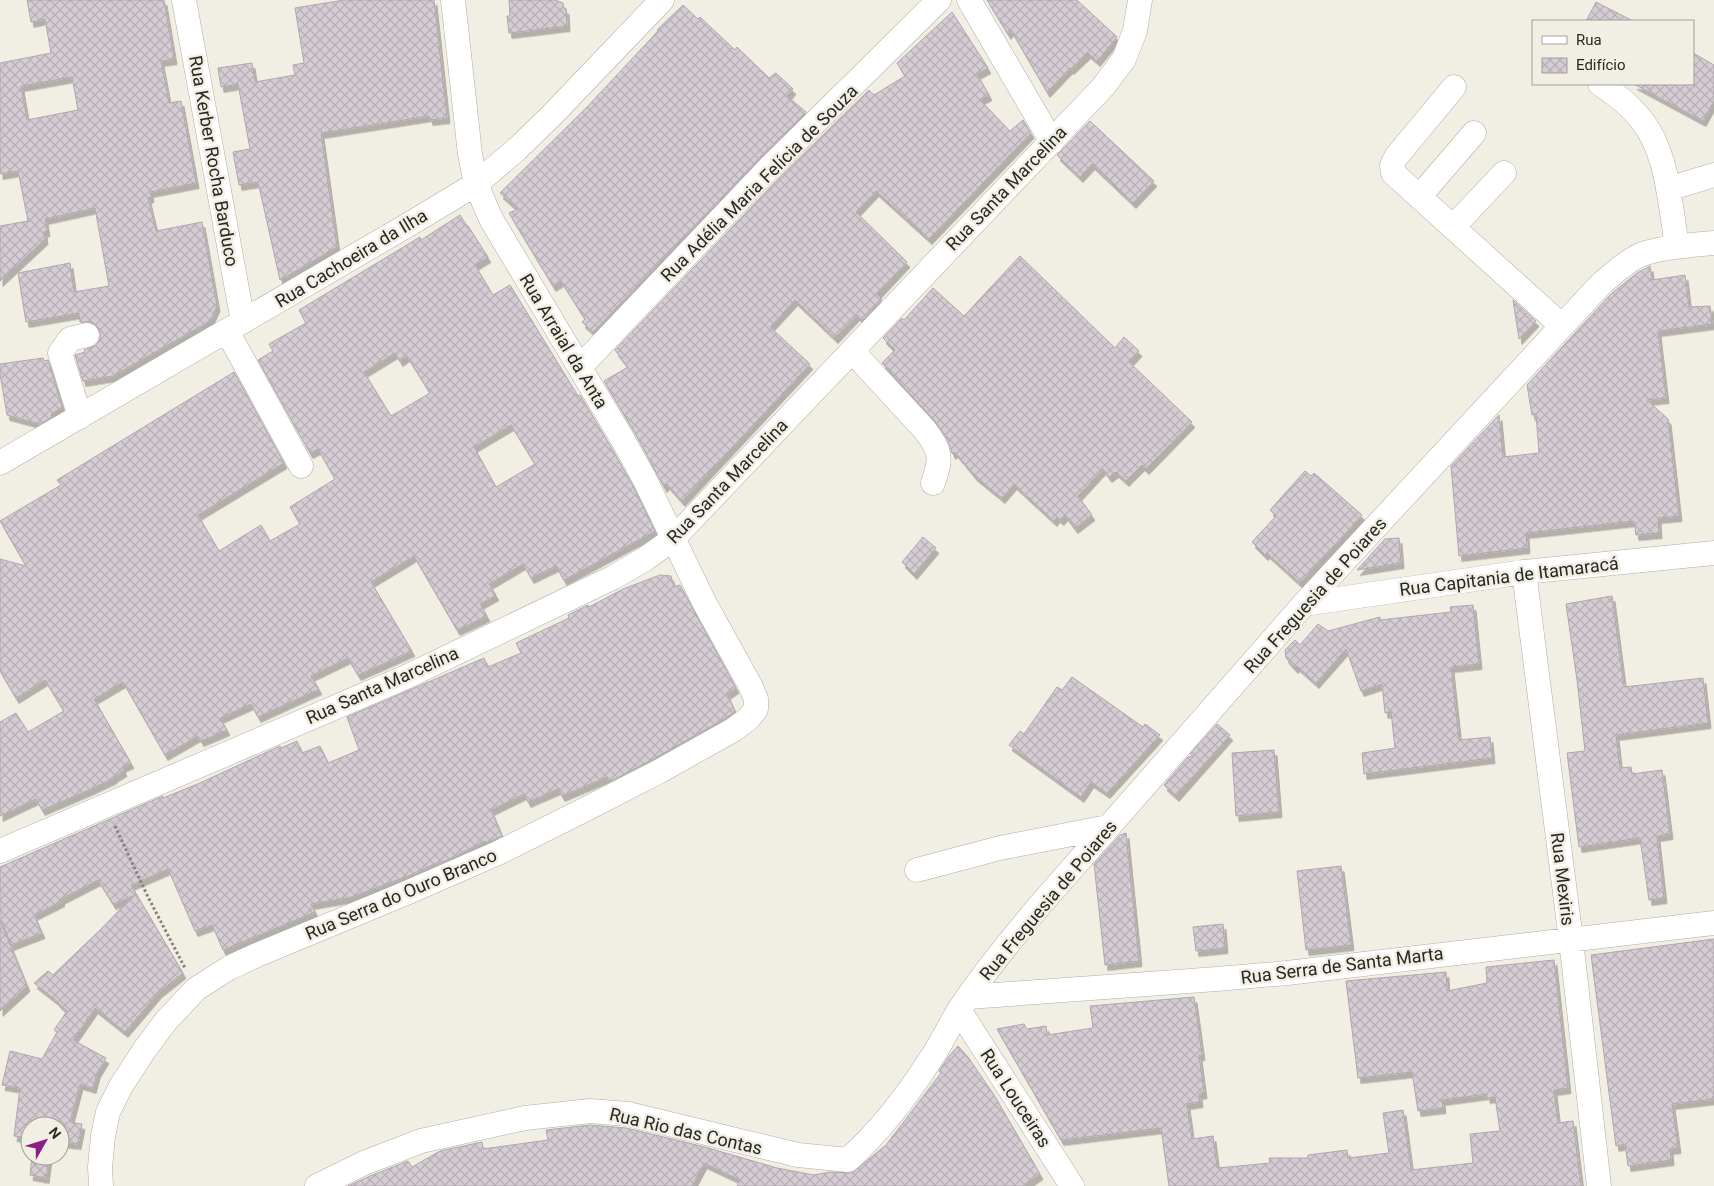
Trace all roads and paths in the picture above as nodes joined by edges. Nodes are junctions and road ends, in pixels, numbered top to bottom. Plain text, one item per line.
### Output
1 (184, 0) edge
2 (452, 0) edge
3 (662, 0) edge
4 (939, 0) edge
5 (969, 0) edge
6 (1140, 0) edge
7 (1602, 85) edge
8 (1454, 87) dead end
9 (1474, 133) dead end
10 (1052, 142) junction
11 (1504, 172) dead end
12 (1714, 175) edge
13 (476, 184) junction
14 (1668, 189) junction
15 (1419, 197) junction
16 (1453, 228) junction
17 (1714, 243) edge
18 (1677, 246) junction
19 (235, 326) junction
20 (1562, 326) junction
21 (87, 335) dead end
22 (852, 351) junction
23 (580, 367) junction
24 (80, 417) junction
25 (0, 463) edge
26 (301, 466) dead end
27 (933, 483) dead end
28 (673, 539) junction
29 (1714, 552) edge
30 (1524, 572) junction
31 (1304, 604) junction
32 (738, 662) joint
33 (105, 806) junction
34 (1108, 827) junction
35 (0, 851) edge
36 (917, 870) dead end
37 (1714, 923) edge
38 (1571, 940) junction
39 (196, 989) junction
40 (964, 1003) junction
41 (101, 1186) edge
42 (317, 1186) edge
43 (1072, 1186) edge
44 (1599, 1186) edge

1 - 19 street, Rua Kerber Rocha Barduco
2 - 13 street, Rua Arraial da Anta
3 - 13 street, Rua Cachoeira da Ilha
4 - 23 street, Rua Adélia Maria Felícia de Souza
5 - 10 street
6 - 10 street, Rua Santa Marcelina
7 - 14 street
8 - 15 street
9 - 15 street
10 - 22 street, Rua Santa Marcelina
11 - 16 street
12 - 14 street
13 - 19 street, Rua Cachoeira da Ilha
13 - 23 street, Rua Arraial da Anta
14 - 18 street
15 - 16 street
16 - 20 street
17 - 18 street, Rua Freguesia de Poiares
18 - 20 street, Rua Freguesia de Poiares
19 - 24 street, Rua Cachoeira da Ilha
19 - 26 street, Rua Kerber Rocha Barduco
20 - 31 street, Rua Freguesia de Poiares
21 - 24 street
22 - 27 street
22 - 28 street, Rua Santa Marcelina
23 - 28 street, Rua Arraial da Anta
24 - 25 street, Rua Cachoeira da Ilha
28 - 32 street, Rua Arraial da Anta
28 - 33 street, Rua Santa Marcelina
29 - 30 street, Rua Capitania de Itamaracá
30 - 31 street, Rua Capitania de Itamaracá
30 - 38 street, Rua Mexiris
31 - 34 street, Rua Freguesia de Poiares
32 - 39 street, Rua Serra do Ouro Branco
33 - 35 street, Rua Santa Marcelina
33 - 39 path
34 - 36 street
34 - 40 street, Rua Freguesia de Poiares
37 - 38 street, Rua Serra de Santa Marta
38 - 40 street, Rua Serra de Santa Marta
38 - 44 street, Rua Mexiris
39 - 41 street, Rua Serra do Ouro Branco
40 - 42 street, Rua Rio das Contas
40 - 43 street, Rua Louceiras

